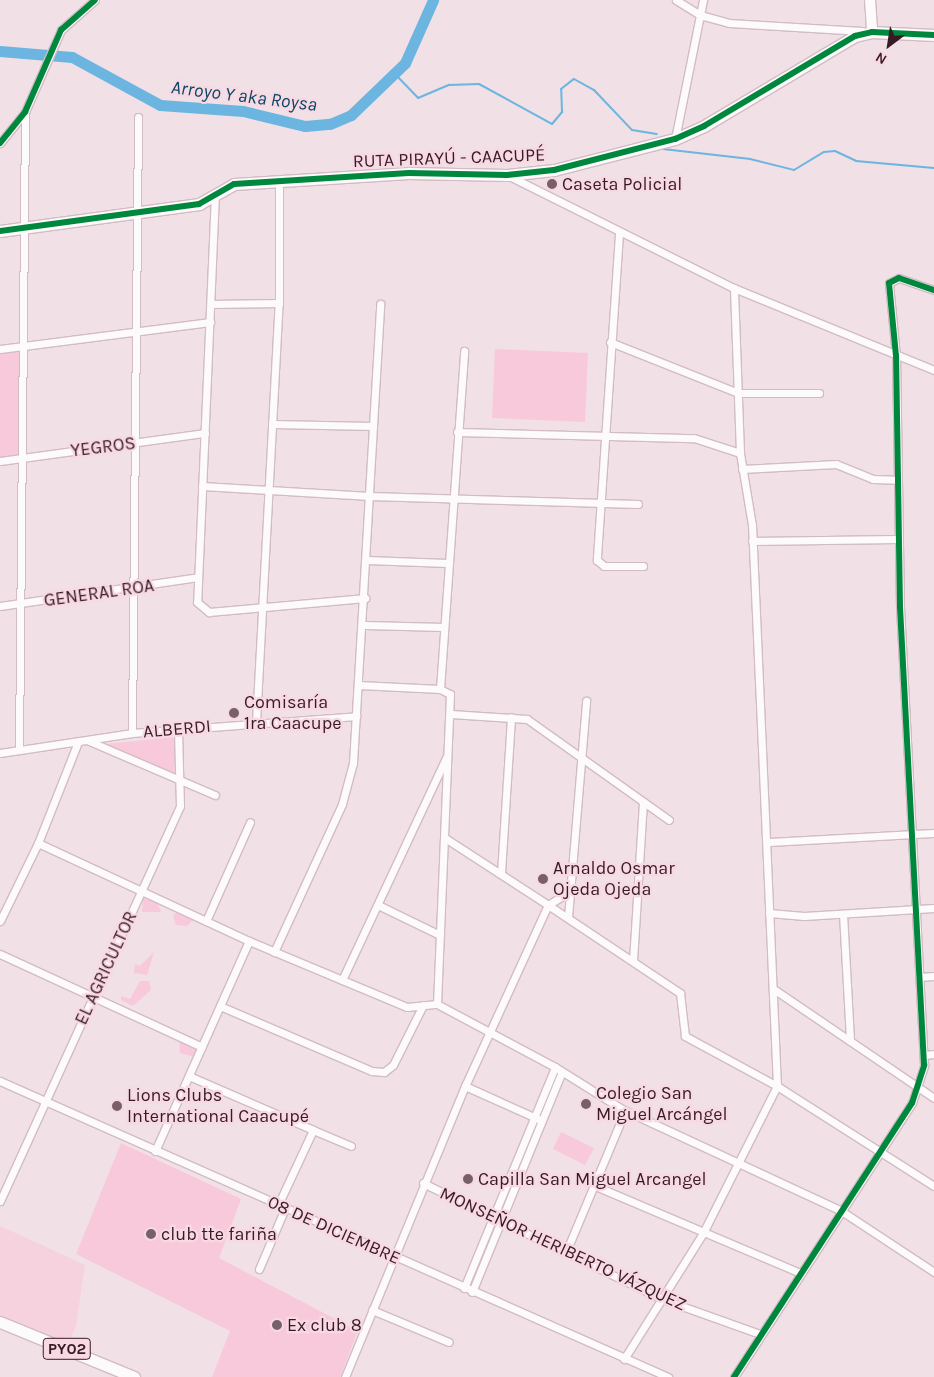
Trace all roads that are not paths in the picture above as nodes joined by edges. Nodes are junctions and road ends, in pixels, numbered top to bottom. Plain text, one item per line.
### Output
1 (95, 0) edge
2 (676, 0) edge
3 (703, 0) edge
4 (870, 0) edge
5 (700, 15) junction
6 (872, 32) junction
7 (932, 33) edge
8 (25, 112) junction
9 (138, 117) dead end
10 (674, 139) junction
11 (0, 143) edge
12 (507, 175) junction
13 (278, 180) junction
14 (215, 194) junction
15 (135, 212) junction
16 (22, 227) junction
17 (0, 231) edge
18 (619, 234) junction
19 (734, 288) junction
20 (934, 290) edge
21 (279, 303) junction
22 (211, 304) junction
23 (380, 304) dead end
24 (210, 322) junction
25 (133, 329) junction
26 (610, 342) junction
27 (22, 346) junction
28 (0, 348) edge
29 (464, 351) dead end
30 (896, 356) junction
31 (934, 370) edge
32 (738, 393) junction
33 (818, 393) dead end
34 (272, 424) junction
35 (373, 426) junction
36 (457, 432) junction
37 (206, 433) junction
38 (602, 437) junction
39 (132, 443) junction
40 (740, 453) junction
41 (21, 457) junction
42 (0, 460) edge
43 (742, 469) junction
44 (897, 480) junction
45 (202, 486) junction
46 (270, 489) junction
47 (370, 496) junction
48 (451, 499) junction
49 (599, 503) junction
50 (638, 504) dead end
51 (897, 539) junction
52 (752, 541) junction
53 (367, 560) junction
54 (447, 563) junction
55 (644, 566) dead end
56 (198, 577) junction
57 (132, 590) junction
58 (365, 598) junction
59 (20, 604) junction
60 (266, 605) junction
61 (0, 606) edge
62 (365, 625) junction
63 (444, 627) junction
64 (360, 684) junction
65 (440, 689) junction
66 (586, 701) dead end
67 (451, 714) junction
68 (356, 716) junction
69 (511, 718) junction
70 (256, 722) junction
71 (178, 729) junction
72 (132, 733) junction
73 (88, 740) junction
74 (78, 742) junction
75 (18, 750) junction
76 (449, 751) junction
77 (0, 753) edge
78 (579, 758) junction
79 (181, 782) junction
80 (215, 795) dead end
81 (642, 802) junction
82 (669, 820) dead end
83 (250, 822) dead end
84 (934, 833) edge
85 (910, 835) junction
86 (445, 838) junction
87 (38, 842) junction
88 (768, 842) junction
89 (501, 873) junction
90 (141, 891) junction
91 (569, 892) junction
92 (10, 901) junction
93 (0, 902) edge
94 (378, 905) junction
95 (548, 905) junction
96 (934, 908) edge
97 (915, 909) junction
98 (769, 913) junction
99 (843, 914) junction
100 (568, 917) junction
101 (0, 921) edge
102 (206, 921) junction
103 (440, 934) junction
104 (249, 941) junction
105 (274, 952) junction
106 (0, 954) edge
107 (633, 961) junction
108 (934, 976) edge
109 (919, 977) junction
110 (342, 980) junction
111 (775, 990) junction
112 (93, 996) junction
113 (437, 1004) junction
114 (422, 1005) junction
115 (220, 1006) junction
116 (490, 1031) junction
117 (850, 1041) junction
118 (202, 1047) junction
119 (934, 1054) edge
120 (924, 1055) junction
121 (558, 1070) junction
122 (189, 1076) junction
123 (0, 1081) edge
124 (465, 1086) junction
125 (777, 1086) junction
126 (918, 1088) junction
127 (934, 1098) edge
128 (45, 1101) junction
129 (625, 1111) junction
130 (538, 1118) junction
131 (313, 1130) junction
132 (351, 1146) dead end
133 (155, 1151) junction
134 (879, 1152) junction
135 (740, 1164) junction
136 (423, 1183) junction
137 (593, 1185) junction
138 (934, 1186) edge
139 (0, 1201) edge
140 (282, 1207) junction
141 (840, 1210) junction
142 (497, 1219) junction
143 (703, 1233) junction
144 (566, 1252) junction
145 (394, 1257) junction
146 (259, 1269) dead end
147 (798, 1272) junction
148 (934, 1272) edge
149 (464, 1288) junction
150 (472, 1292) junction
151 (662, 1299) junction
152 (372, 1310) junction
153 (0, 1322) edge
154 (760, 1334) junction
155 (449, 1342) dead end
156 (624, 1359) junction
157 (134, 1377) edge
158 (345, 1377) edge
159 (668, 1377) edge
160 (734, 1377) edge

1 - 8 street
2 - 5 street
3 - 5 street
4 - 6 street
5 - 6 street
5 - 10 street
6 - 7 main road, RUTA PIRAYÚ - CAACUPÉ
6 - 10 main road, RUTA PIRAYÚ - CAACUPÉ
8 - 11 street
8 - 16 street
9 - 15 street
10 - 12 main road, RUTA PIRAYÚ - CAACUPÉ
12 - 13 main road, RUTA PIRAYÚ - CAACUPÉ
12 - 18 street
13 - 14 main road, RUTA PIRAYÚ - CAACUPÉ
13 - 21 street
14 - 15 main road, RUTA PIRAYÚ - CAACUPÉ
14 - 22 street
15 - 16 main road, RUTA PIRAYÚ - CAACUPÉ
15 - 25 street
16 - 17 main road, RUTA PIRAYÚ - CAACUPÉ
16 - 27 street
18 - 19 street
18 - 26 street
19 - 30 street
19 - 32 street
20 - 30 street
21 - 22 street
21 - 34 street
22 - 24 street
23 - 35 street
24 - 25 street
24 - 37 street
25 - 27 street
25 - 39 street
26 - 32 street
26 - 38 street
27 - 28 street
27 - 41 street
29 - 36 street
30 - 31 street
30 - 44 street
32 - 33 street
32 - 40 street
34 - 35 street
34 - 46 street
35 - 47 street
36 - 38 street
36 - 48 street
37 - 39 street, YEGROS
37 - 45 street
38 - 40 street
38 - 49 street
39 - 41 street, YEGROS
39 - 57 street
40 - 43 street
41 - 42 street, YEGROS
41 - 59 street
43 - 44 street
43 - 52 street
44 - 51 street
45 - 46 street
45 - 56 street
46 - 47 street
46 - 60 street
47 - 48 street
47 - 53 street
48 - 49 street
48 - 54 street
49 - 50 street
49 - 55 street
51 - 52 street
51 - 85 street
52 - 88 street
53 - 54 street
53 - 58 street
54 - 63 street
56 - 57 street, GENERAL ROA
56 - 60 street
57 - 59 street, GENERAL ROA
57 - 72 street
58 - 60 street
58 - 62 street
59 - 61 street, GENERAL ROA
59 - 75 street
60 - 70 street
62 - 63 street
62 - 64 street
63 - 65 street
64 - 65 street
64 - 68 street
65 - 67 street
66 - 78 street
67 - 69 street
67 - 76 street
68 - 70 street, ALBERDI
68 - 105 street
69 - 78 street
69 - 89 street
70 - 71 street, ALBERDI
71 - 72 street, ALBERDI
71 - 79 street, EL AGRICULTOR
72 - 73 street, ALBERDI
73 - 74 street, ALBERDI
73 - 79 street
74 - 75 street, ALBERDI
74 - 87 street
75 - 77 street, ALBERDI
76 - 86 street
76 - 94 street
78 - 81 street
78 - 91 street
79 - 80 street
79 - 90 street, EL AGRICULTOR
81 - 82 street
81 - 107 street
83 - 102 street
84 - 85 street
85 - 88 street
85 - 97 street
86 - 89 street
86 - 103 street
87 - 90 street
87 - 92 street
88 - 98 street
89 - 95 street
90 - 102 street
90 - 112 street, EL AGRICULTOR
91 - 95 street
91 - 100 street
92 - 93 street
92 - 101 street
94 - 103 street
94 - 110 street
95 - 100 street
95 - 116 street
96 - 97 street
97 - 99 street
97 - 109 street
98 - 99 street
98 - 111 street
99 - 117 street
100 - 107 street
102 - 104 street
103 - 113 street
104 - 105 street
104 - 115 street
105 - 110 street
106 - 112 street
107 - 125 street
108 - 109 street
109 - 120 street
110 - 114 street
111 - 117 street
111 - 125 street
112 - 118 street
112 - 128 street, EL AGRICULTOR
113 - 114 street
113 - 116 street
114 - 115 street
115 - 118 street
116 - 121 street
116 - 124 street
117 - 126 street
118 - 122 street
119 - 120 street
120 - 126 street
121 - 129 street
121 - 130 street
122 - 131 street
122 - 133 street
123 - 128 street, 08 DE DICIEMBRE
124 - 130 street
124 - 136 street
125 - 134 street
125 - 135 street
126 - 127 street
126 - 134 street
128 - 133 street, 08 DE DICIEMBRE
128 - 139 street, EL AGRICULTOR
129 - 135 street
129 - 137 street
130 - 142 street
131 - 132 street
131 - 140 street
133 - 140 street, 08 DE DICIEMBRE
134 - 138 street
134 - 141 street
135 - 141 street
135 - 143 street
136 - 142 street, MONSEÑOR HERIBERTO VÁZQUEZ
136 - 145 street
137 - 143 street
137 - 144 street
140 - 145 street, 08 DE DICIEMBRE
140 - 146 street
141 - 147 street
141 - 148 street
142 - 144 street, MONSEÑOR HERIBERTO VÁZQUEZ
142 - 149 street
142 - 150 street
143 - 147 street
143 - 151 street
144 - 151 street, MONSEÑOR HERIBERTO VÁZQUEZ
145 - 149 street, 08 DE DICIEMBRE
145 - 152 street
147 - 154 street
149 - 150 street, 08 DE DICIEMBRE
150 - 156 street, 08 DE DICIEMBRE
151 - 154 street, MONSEÑOR HERIBERTO VÁZQUEZ
151 - 156 street
152 - 155 street
152 - 158 street
153 - 157 main road, PY02
154 - 160 street
156 - 159 street, 08 DE DICIEMBRE

